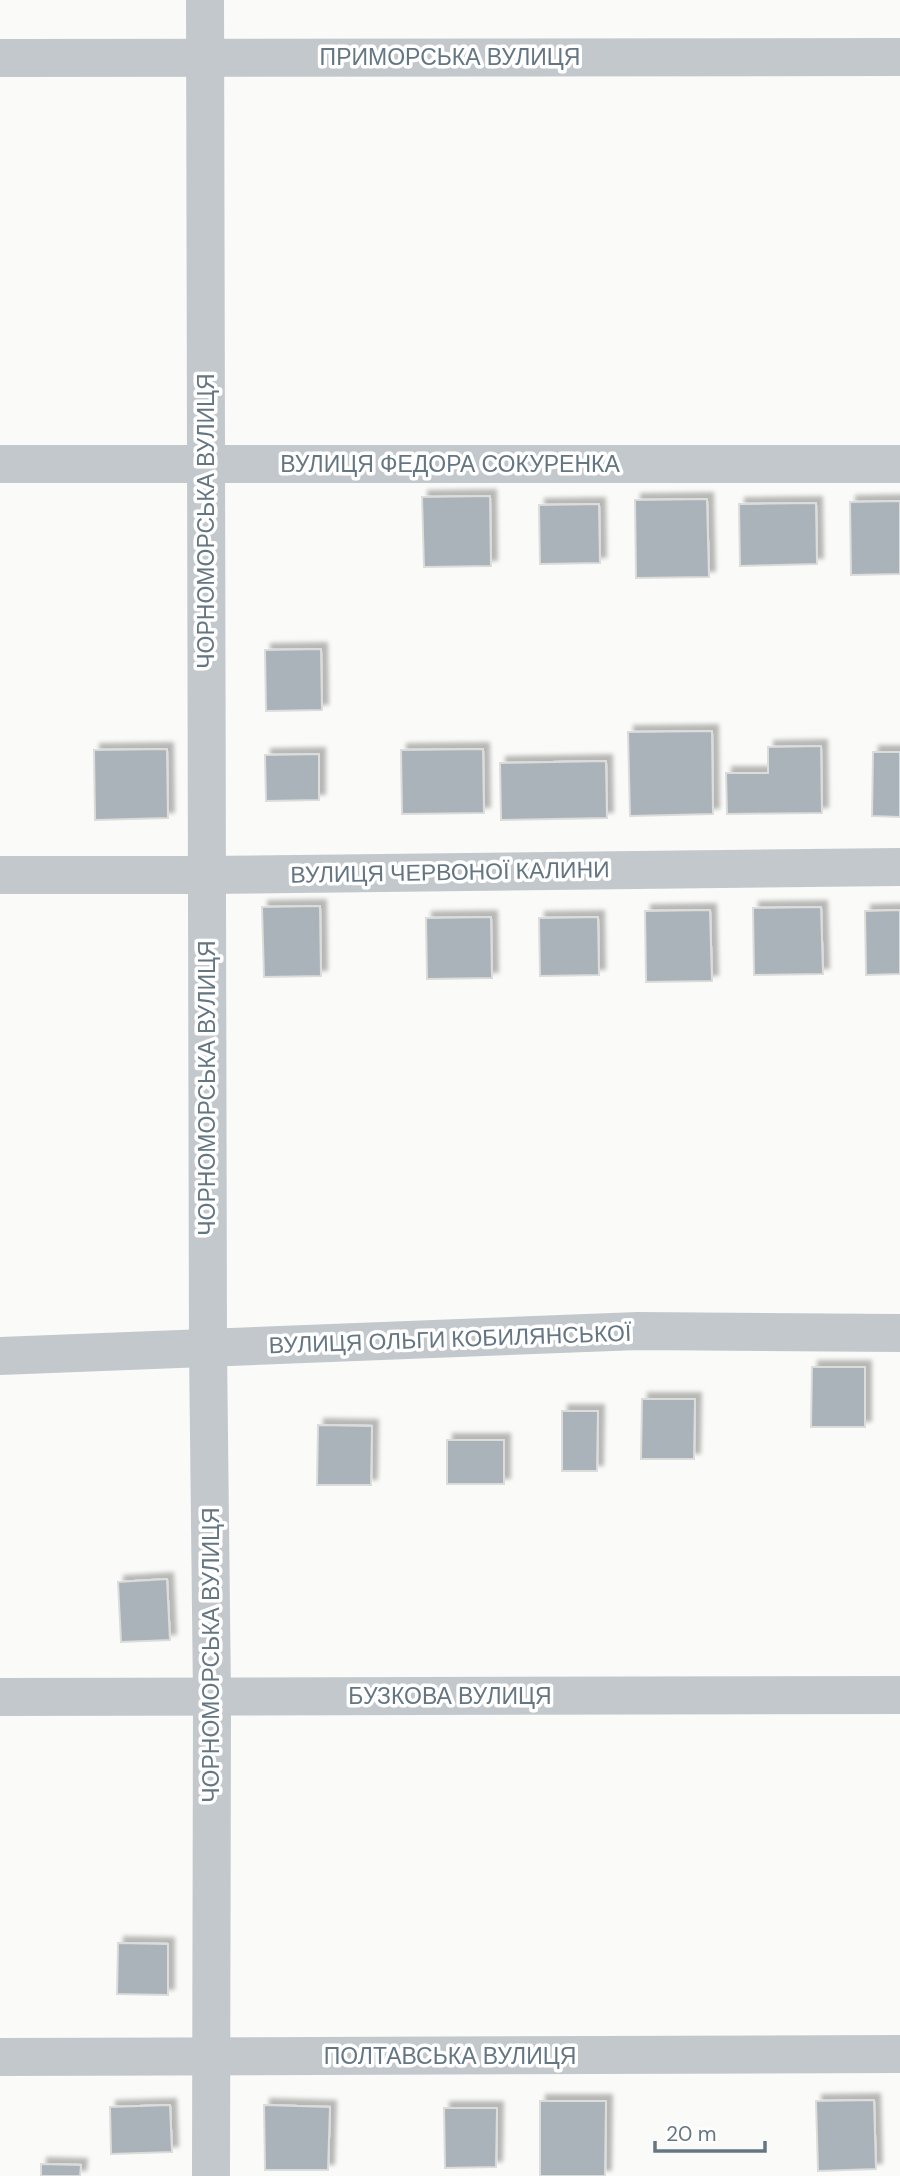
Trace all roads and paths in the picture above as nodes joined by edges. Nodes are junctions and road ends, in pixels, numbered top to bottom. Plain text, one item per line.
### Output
1 (205, 0) edge
2 (900, 57) edge
3 (0, 58) edge
4 (205, 58) junction
5 (206, 463) junction
6 (0, 464) edge
7 (900, 464) edge
8 (900, 867) edge
9 (0, 875) edge
10 (207, 875) junction
11 (900, 1333) edge
12 (208, 1349) junction
13 (0, 1356) edge
14 (900, 1695) edge
15 (212, 1697) junction
16 (0, 1698) edge
17 (900, 2054) edge
18 (211, 2056) junction
19 (0, 2057) edge
20 (211, 2176) edge

1 - 4 street, ЧОРНОМОРСЬКА ВУЛИЦЯ
2 - 4 street, ПРИМОРСЬКА ВУЛИЦЯ
3 - 4 street, ПРИМОРСЬКА ВУЛИЦЯ
4 - 5 street, ЧОРНОМОРСЬКА ВУЛИЦЯ
5 - 6 street, ВУЛИЦЯ ФЕДОРА СОКУРЕНКА
5 - 7 street, ВУЛИЦЯ ФЕДОРА СОКУРЕНКА
5 - 10 street, ЧОРНОМОРСЬКА ВУЛИЦЯ
8 - 10 street, ВУЛИЦЯ ЧЕРВОНОЇ КАЛИНИ
9 - 10 street, ВУЛИЦЯ ЧЕРВОНОЇ КАЛИНИ
10 - 12 street, ЧОРНОМОРСЬКА ВУЛИЦЯ
11 - 12 street, ВУЛИЦЯ ОЛЬГИ КОБИЛЯНСЬКОЇ
12 - 13 street, ВУЛИЦЯ ОЛЬГИ КОБИЛЯНСЬКОЇ
12 - 15 street, ЧОРНОМОРСЬКА ВУЛИЦЯ
14 - 15 street, БУЗКОВА ВУЛИЦЯ
15 - 16 street, БУЗКОВА ВУЛИЦЯ
15 - 18 street, ЧОРНОМОРСЬКА ВУЛИЦЯ
17 - 18 street, ПОЛТАВСЬКА ВУЛИЦЯ
18 - 19 street, ПОЛТАВСЬКА ВУЛИЦЯ
18 - 20 street, ЧОРНОМОРСЬКА ВУЛИЦЯ

